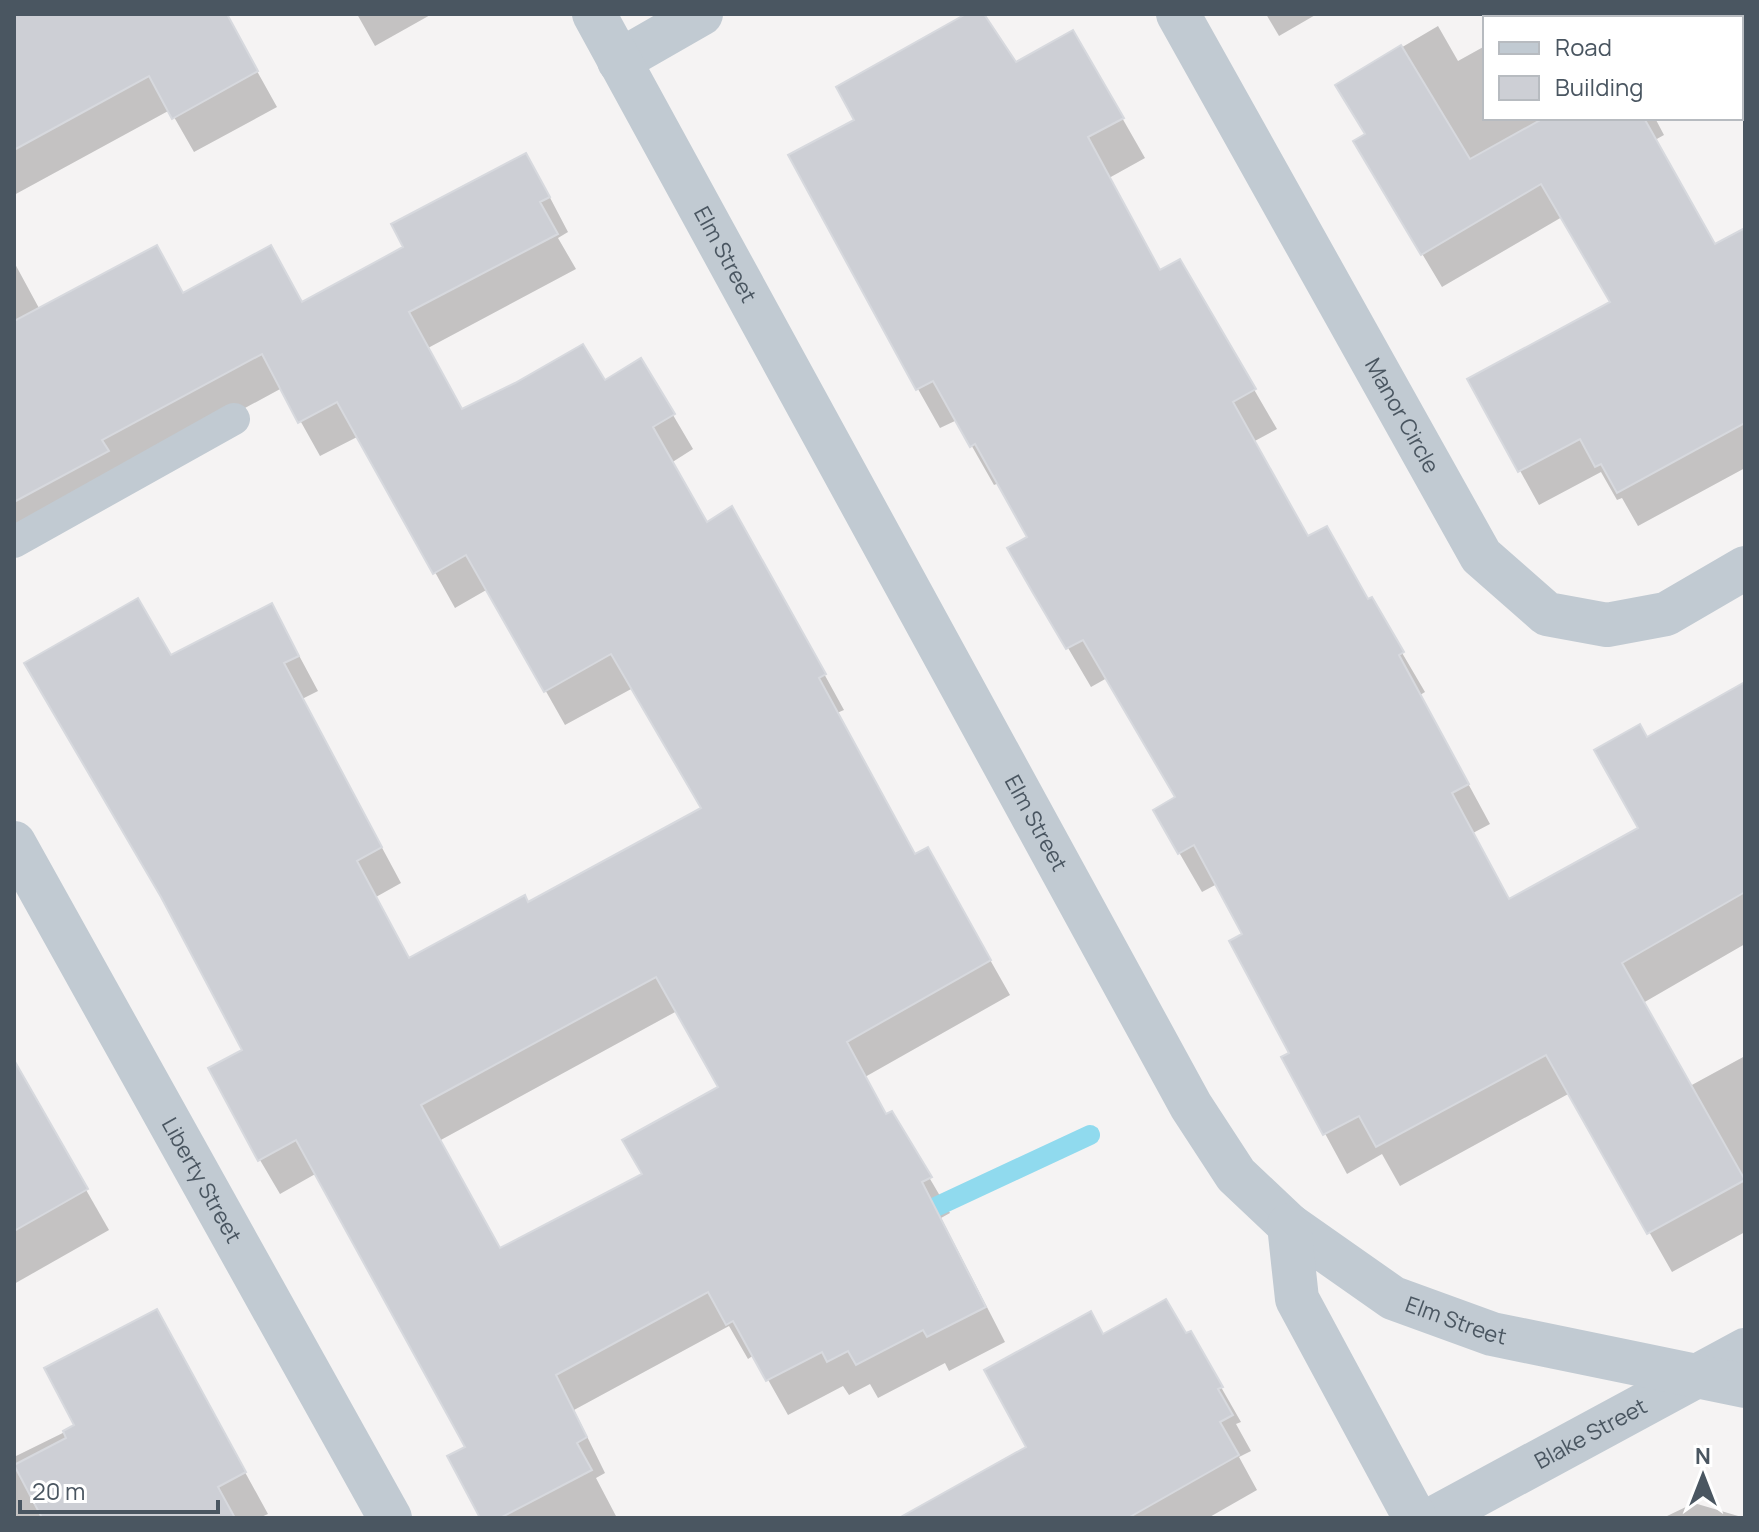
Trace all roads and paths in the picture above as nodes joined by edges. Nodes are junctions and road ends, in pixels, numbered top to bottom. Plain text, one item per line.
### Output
1 (594, 14) edge
2 (701, 14) edge
3 (1178, 14) edge
4 (619, 61) junction
5 (234, 419) dead end
6 (14, 542) edge
7 (1745, 568) edge
8 (14, 843) edge
9 (1289, 1225) junction
10 (1745, 1350) edge
11 (1698, 1376) junction
12 (1745, 1386) edge
13 (390, 1518) edge
14 (1415, 1518) edge
15 (1434, 1518) edge

1 - 4 street, Elm Street
2 - 4 street
3 - 7 street, Manor Circle
4 - 9 street, Elm Street
5 - 6 lane
8 - 13 street, Liberty Street
9 - 11 street, Elm Street
9 - 14 street
10 - 11 street, Blake Street
11 - 12 street, Elm Street
11 - 15 street, Blake Street

